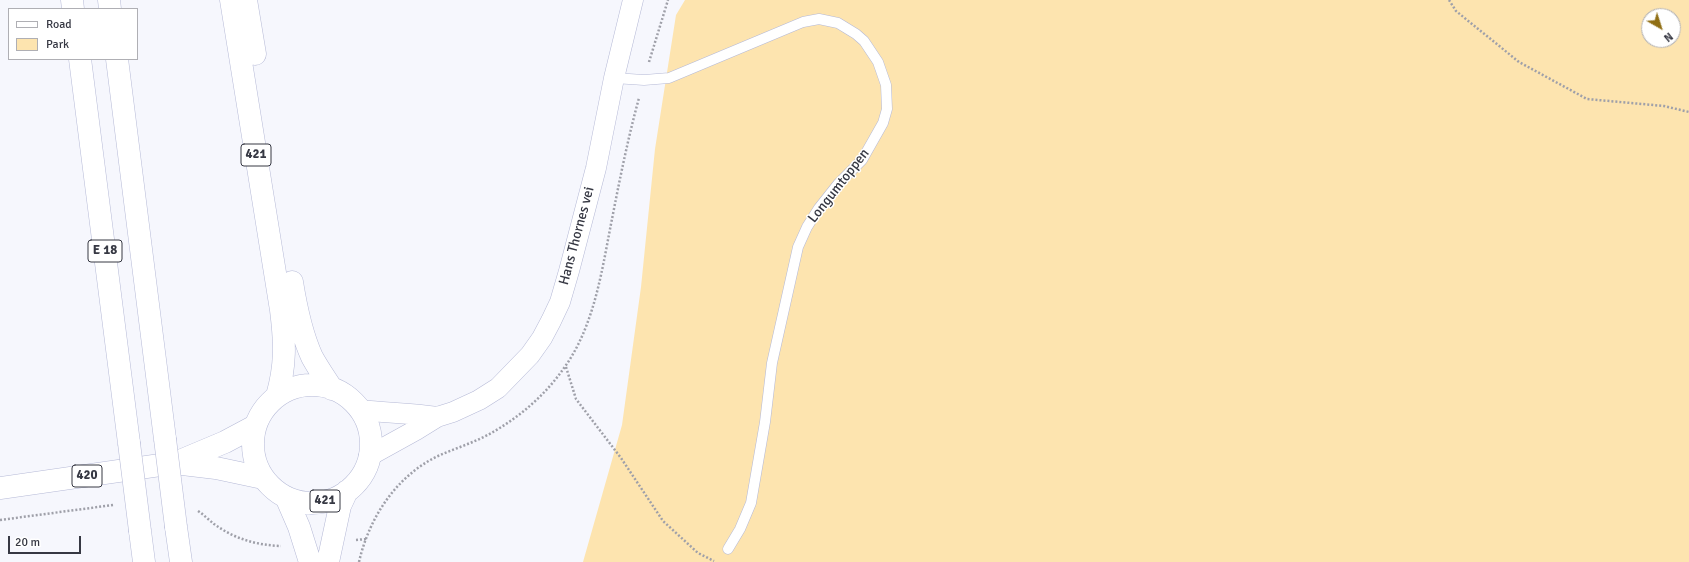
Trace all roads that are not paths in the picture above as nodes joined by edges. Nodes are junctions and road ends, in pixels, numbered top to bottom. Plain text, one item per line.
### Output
1 (231, 0) edge
2 (246, 0) edge
3 (633, 0) edge
4 (80, 60) edge
5 (117, 60) edge
6 (614, 78) junction
7 (332, 389) junction
8 (277, 396) junction
9 (360, 410) junction
10 (437, 417) junction
11 (255, 426) junction
12 (369, 456) junction
13 (174, 463) junction
14 (263, 478) junction
15 (0, 488) edge
16 (347, 491) junction
17 (286, 497) junction
18 (728, 549) dead end
19 (144, 562) edge
20 (181, 562) edge
21 (310, 562) edge
22 (328, 562) edge

1 - 8 main road, 421
2 - 7 main road, 421
3 - 6 street, Hans Thornes vei
4 - 19 main road, E 18, bridge
5 - 20 main road, E 18, bridge
6 - 10 street, Hans Thornes vei
6 - 18 lane, Longumtoppen
7 - 8 main road, 421
7 - 9 main road, 421
8 - 11 main road, 421
9 - 10 street, Hans Thornes vei
9 - 12 main road, 421
10 - 12 street, Hans Thornes vei
11 - 13 main road, 420
11 - 14 main road, 421
12 - 16 main road, 421
13 - 14 main road, 420
13 - 15 main road, 420
14 - 17 main road, 421
16 - 17 main road, 421
16 - 22 main road, 421
17 - 21 main road, 421

